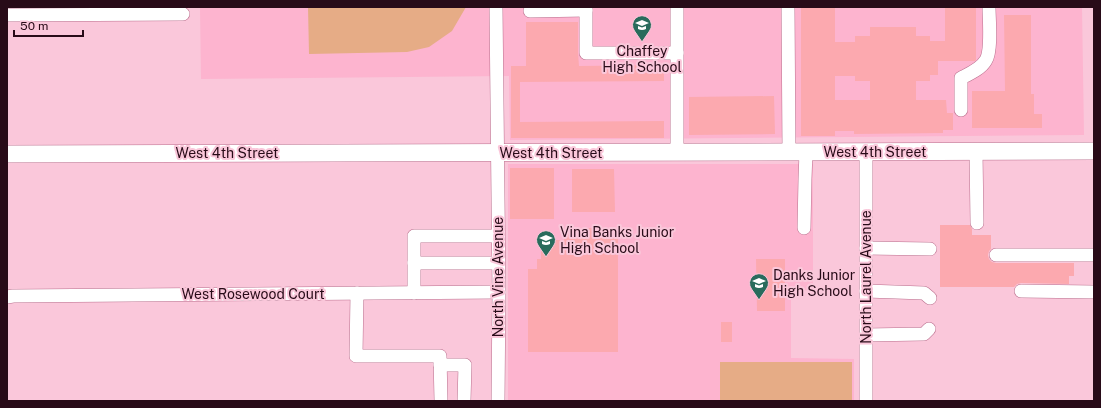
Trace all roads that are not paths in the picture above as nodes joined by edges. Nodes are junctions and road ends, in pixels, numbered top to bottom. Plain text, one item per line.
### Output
1 (496, 7) edge
2 (677, 7) edge
3 (788, 7) edge
4 (989, 7) edge
5 (586, 8) edge
6 (530, 11) dead end
7 (183, 14) dead end
8 (7, 15) edge
9 (677, 53) junction
10 (961, 110) dead end
11 (976, 151) junction
12 (1094, 151) edge
13 (677, 152) junction
14 (789, 152) junction
15 (806, 152) junction
16 (866, 152) junction
17 (497, 153) junction
18 (7, 154) edge
19 (977, 223) dead end
20 (804, 228) dead end
21 (498, 236) junction
22 (866, 248) junction
23 (930, 248) dead end
24 (996, 255) dead end
25 (1094, 255) edge
26 (414, 263) junction
27 (498, 264) junction
28 (866, 291) junction
29 (1021, 291) dead end
30 (499, 292) junction
31 (1094, 292) edge
32 (357, 293) junction
33 (414, 293) junction
34 (7, 297) edge
35 (930, 298) dead end
36 (929, 329) dead end
37 (866, 335) junction
38 (440, 365) junction
39 (440, 401) edge
40 (464, 401) edge
41 (498, 401) edge
42 (866, 401) edge

1 - 17 street, North Vine Avenue
2 - 9 street
3 - 14 street
4 - 10 street
5 - 6 street
5 - 9 street
7 - 8 street
9 - 13 street
11 - 12 main road, West 4th Street
11 - 16 main road, West 4th Street
11 - 19 street
13 - 14 main road, West 4th Street
13 - 17 main road, West 4th Street
14 - 15 main road, West 4th Street
15 - 16 main road, West 4th Street
15 - 20 street
16 - 22 street, North Laurel Avenue
17 - 18 main road, West 4th Street
17 - 21 street, North Vine Avenue
21 - 26 street
21 - 27 street, North Vine Avenue
22 - 23 street
22 - 28 street, North Laurel Avenue
24 - 25 street
26 - 27 street
26 - 33 street
27 - 30 street, North Vine Avenue
28 - 35 street
28 - 37 street, North Laurel Avenue
29 - 31 street
30 - 33 street, West Rosewood Court
30 - 41 street, North Vine Avenue
32 - 33 street, West Rosewood Court
32 - 34 street, West Rosewood Court
32 - 38 street
36 - 37 street
37 - 42 street, North Laurel Avenue
38 - 39 street
38 - 40 street

